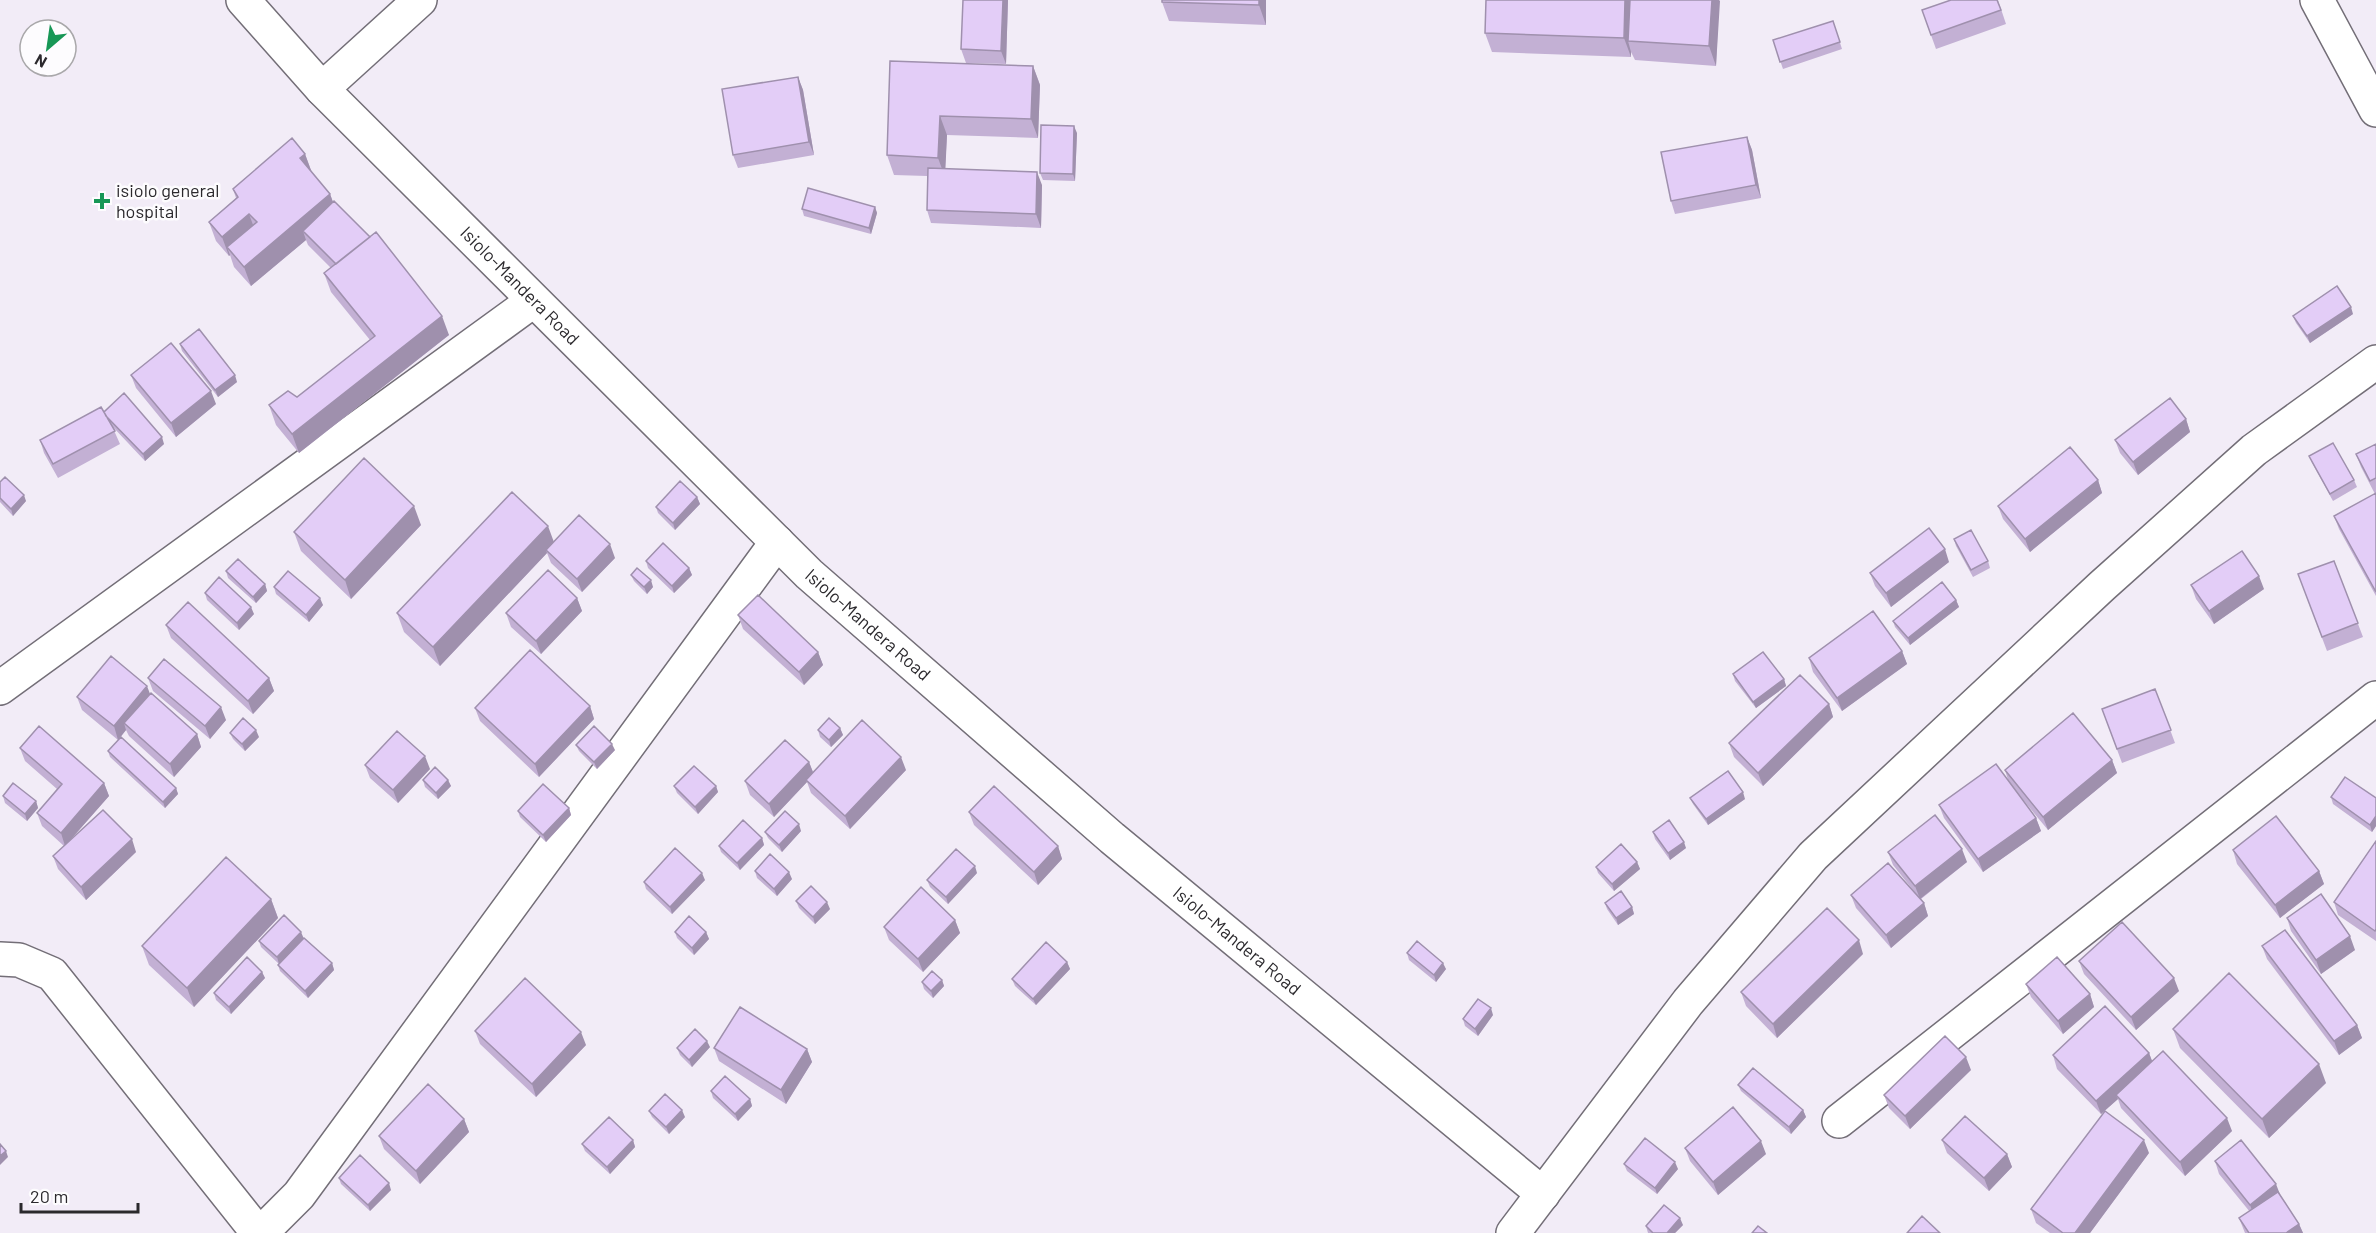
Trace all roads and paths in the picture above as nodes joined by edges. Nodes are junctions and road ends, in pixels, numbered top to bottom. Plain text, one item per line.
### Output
1 (243, 0) edge
2 (420, 0) edge
3 (2317, 0) edge
4 (322, 89) junction
5 (2376, 110) edge
6 (533, 301) junction
7 (2376, 362) edge
8 (777, 542) junction
9 (0, 688) edge
10 (2376, 698) edge
11 (0, 959) edge
12 (1839, 1121) dead end
13 (1544, 1194) junction
14 (259, 1233) edge
15 (1513, 1233) edge

1 - 4 main road, Isiolo-Mandera Road
2 - 4 main road
3 - 5 main road
4 - 6 main road, Isiolo-Mandera Road
6 - 8 main road, Isiolo-Mandera Road
6 - 9 main road
7 - 13 main road
8 - 13 main road, Isiolo-Mandera Road
8 - 14 main road
10 - 12 main road
11 - 14 main road
13 - 15 main road

